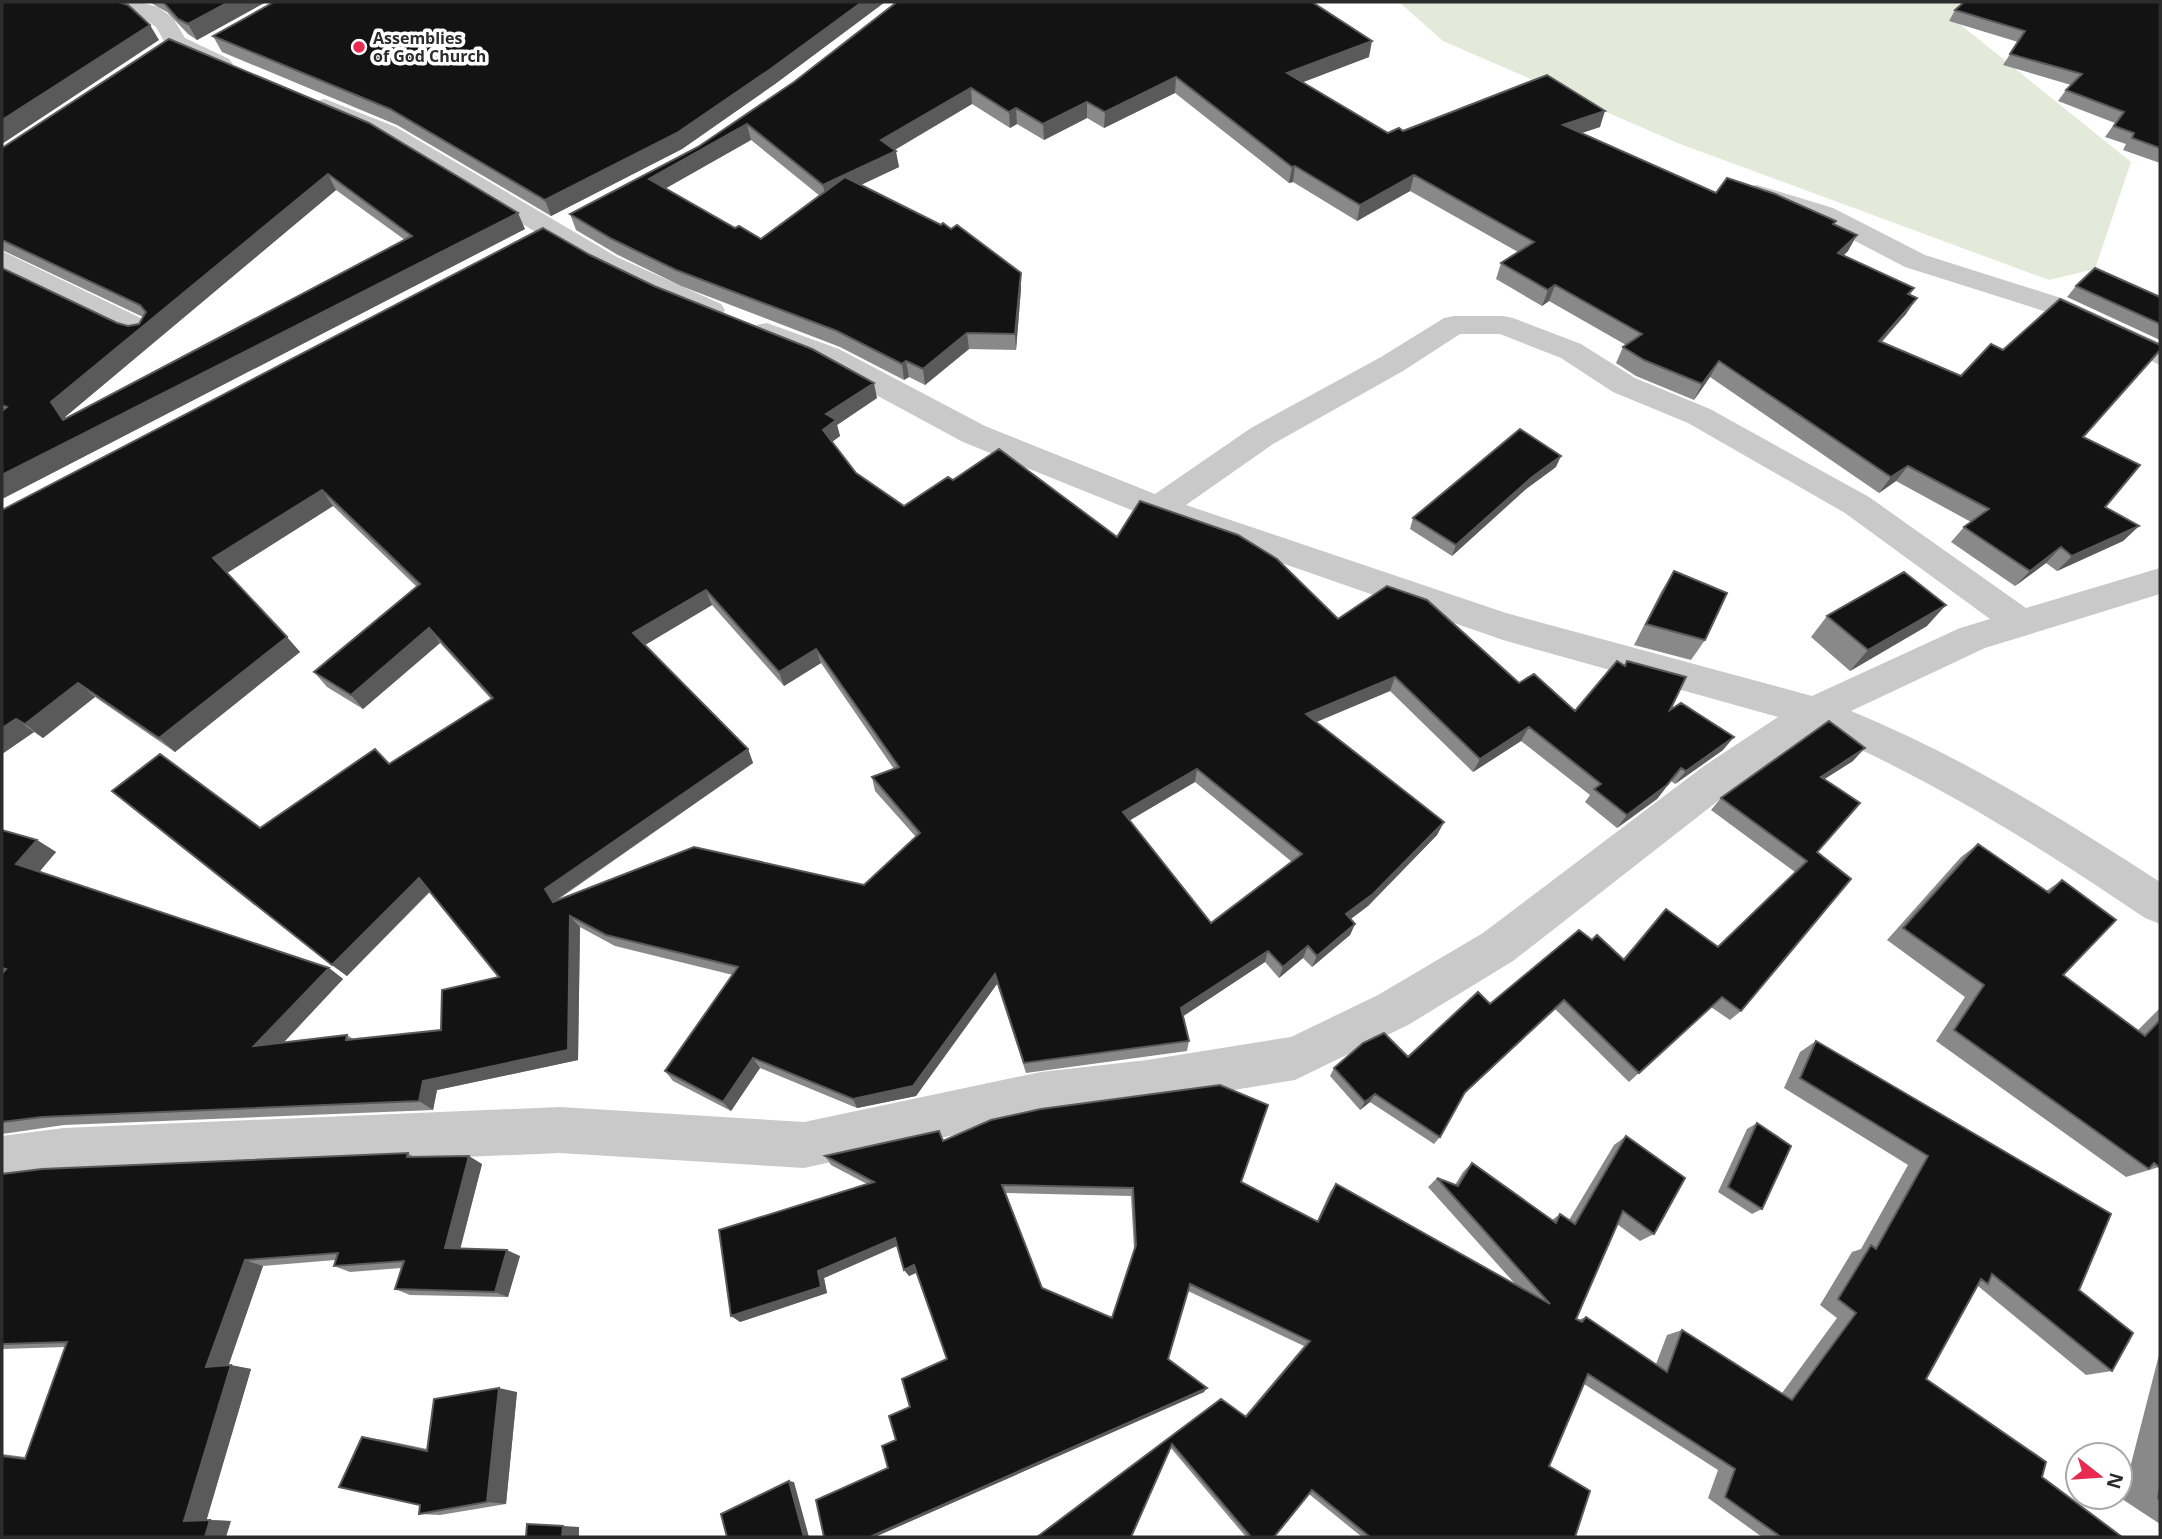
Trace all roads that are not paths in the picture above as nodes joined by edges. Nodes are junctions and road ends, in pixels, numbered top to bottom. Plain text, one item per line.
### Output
1 (115, 2) edge
2 (219, 41) edge
3 (187, 48) junction
4 (153, 58) edge
5 (240, 72) edge
6 (299, 95) edge
7 (1744, 189) edge
8 (581, 214) edge
9 (539, 236) junction
10 (2, 259) edge
11 (141, 330) edge
12 (2160, 355) edge
13 (1158, 508) junction
14 (2160, 581) edge
15 (2021, 623) junction
16 (1814, 712) junction
17 (2160, 905) edge
18 (2, 1159) edge

1 - 3 street
2 - 3 street
3 - 4 street
3 - 5 street
6 - 9 street
7 - 12 street
8 - 9 street
9 - 13 street
10 - 11 street
13 - 15 street
13 - 16 street
14 - 15 street
15 - 16 street
16 - 17 street
16 - 18 street

